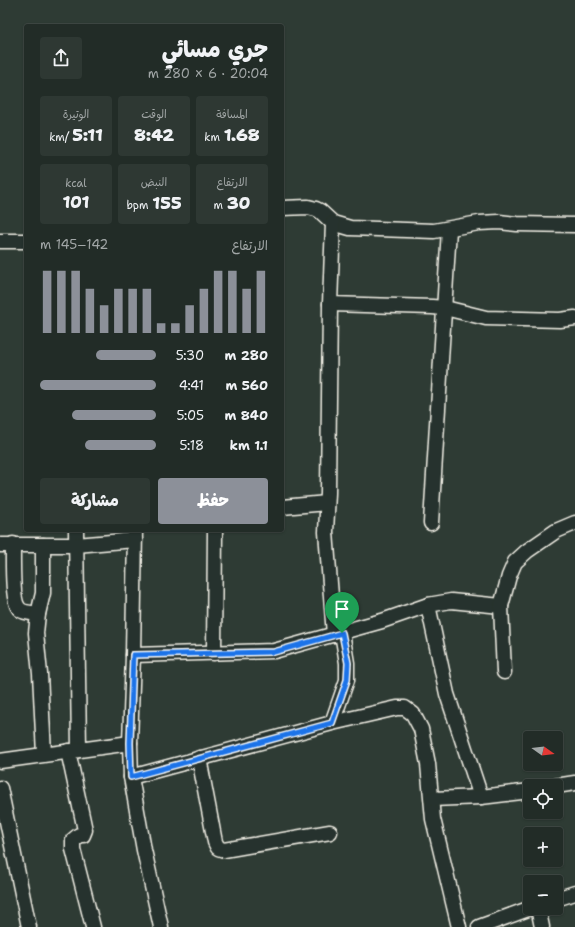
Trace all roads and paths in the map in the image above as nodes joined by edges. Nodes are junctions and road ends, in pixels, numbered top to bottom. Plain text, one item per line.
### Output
1 (284, 208) edge
2 (333, 223) junction
3 (575, 225) edge
4 (449, 229) junction
5 (0, 241) edge
6 (24, 241) edge
7 (330, 304) junction
8 (445, 308) junction
9 (575, 318) edge
10 (327, 503) junction
11 (284, 507) edge
12 (431, 523) dead end
13 (575, 523) edge
14 (76, 532) edge
15 (216, 532) edge
16 (135, 535) edge
17 (7, 544) edge
18 (43, 545) junction
19 (76, 545) junction
20 (428, 604) junction
21 (501, 606) junction
22 (38, 614) junction
23 (338, 634) junction
24 (214, 654) junction
25 (133, 655) junction
26 (504, 672) dead end
27 (332, 723) junction
28 (130, 743) junction
29 (73, 751) junction
30 (44, 754) junction
31 (199, 758) junction
32 (0, 760) edge
33 (131, 777) junction
34 (575, 783) edge
35 (563, 785) edge
36 (0, 788) edge
37 (523, 792) edge
38 (480, 796) junction
39 (432, 799) junction
40 (330, 832) dead end
41 (575, 893) edge
42 (563, 897) edge
43 (523, 911) edge
44 (539, 915) edge
45 (29, 927) edge
46 (93, 927) edge
47 (161, 927) edge
48 (459, 927) edge
49 (479, 927) edge
50 (542, 927) edge

1 - 2 street
2 - 4 street
2 - 7 street
3 - 4 street
4 - 8 street
5 - 6 street
7 - 8 street
7 - 10 street
8 - 9 street
8 - 12 street
10 - 11 street
10 - 23 street
13 - 21 street
14 - 19 street
15 - 24 street
16 - 19 street
16 - 25 street
17 - 18 street
17 - 22 street
18 - 19 street
18 - 22 street
19 - 29 street
20 - 21 street
20 - 23 street
20 - 38 street
21 - 26 street
22 - 30 street
23 - 24 street
23 - 27 street
24 - 25 street
25 - 28 street
27 - 31 street
27 - 39 street
28 - 29 street
28 - 33 street
29 - 30 street
29 - 46 street
30 - 32 street
31 - 33 street
31 - 40 street
33 - 47 street
34 - 35 street
36 - 45 street
37 - 38 street
38 - 39 street
39 - 48 street
41 - 42 street
43 - 49 street
44 - 50 street

